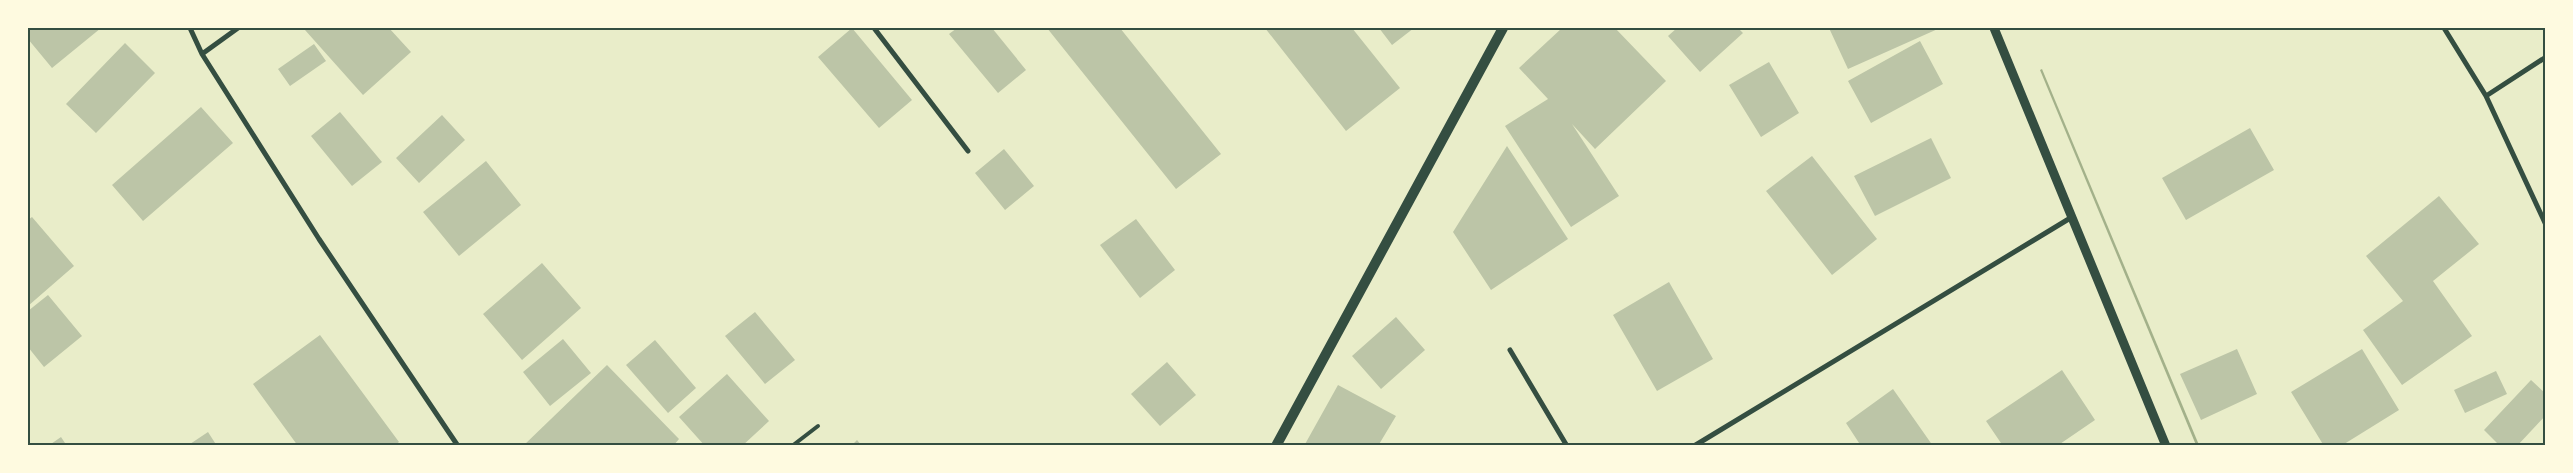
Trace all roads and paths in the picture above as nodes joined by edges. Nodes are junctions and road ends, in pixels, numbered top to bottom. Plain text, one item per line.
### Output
1 (190, 28) edge
2 (238, 28) edge
3 (874, 28) edge
4 (1503, 28) edge
5 (1994, 28) edge
6 (2444, 28) edge
7 (202, 54) junction
8 (2546, 57) edge
9 (2486, 96) junction
10 (968, 151) dead end
11 (2072, 217) junction
12 (2546, 224) edge
13 (1510, 350) dead end
14 (818, 426) dead end
15 (458, 446) edge
16 (792, 446) edge
17 (1276, 446) edge
18 (1567, 446) edge
19 (1694, 446) edge
20 (2166, 446) edge

1 - 7 street
2 - 7 street
3 - 10 street
4 - 17 main road
5 - 11 street
6 - 9 street
7 - 15 street
8 - 9 street
9 - 12 street
11 - 19 street
11 - 20 street
13 - 18 street
14 - 16 lane

